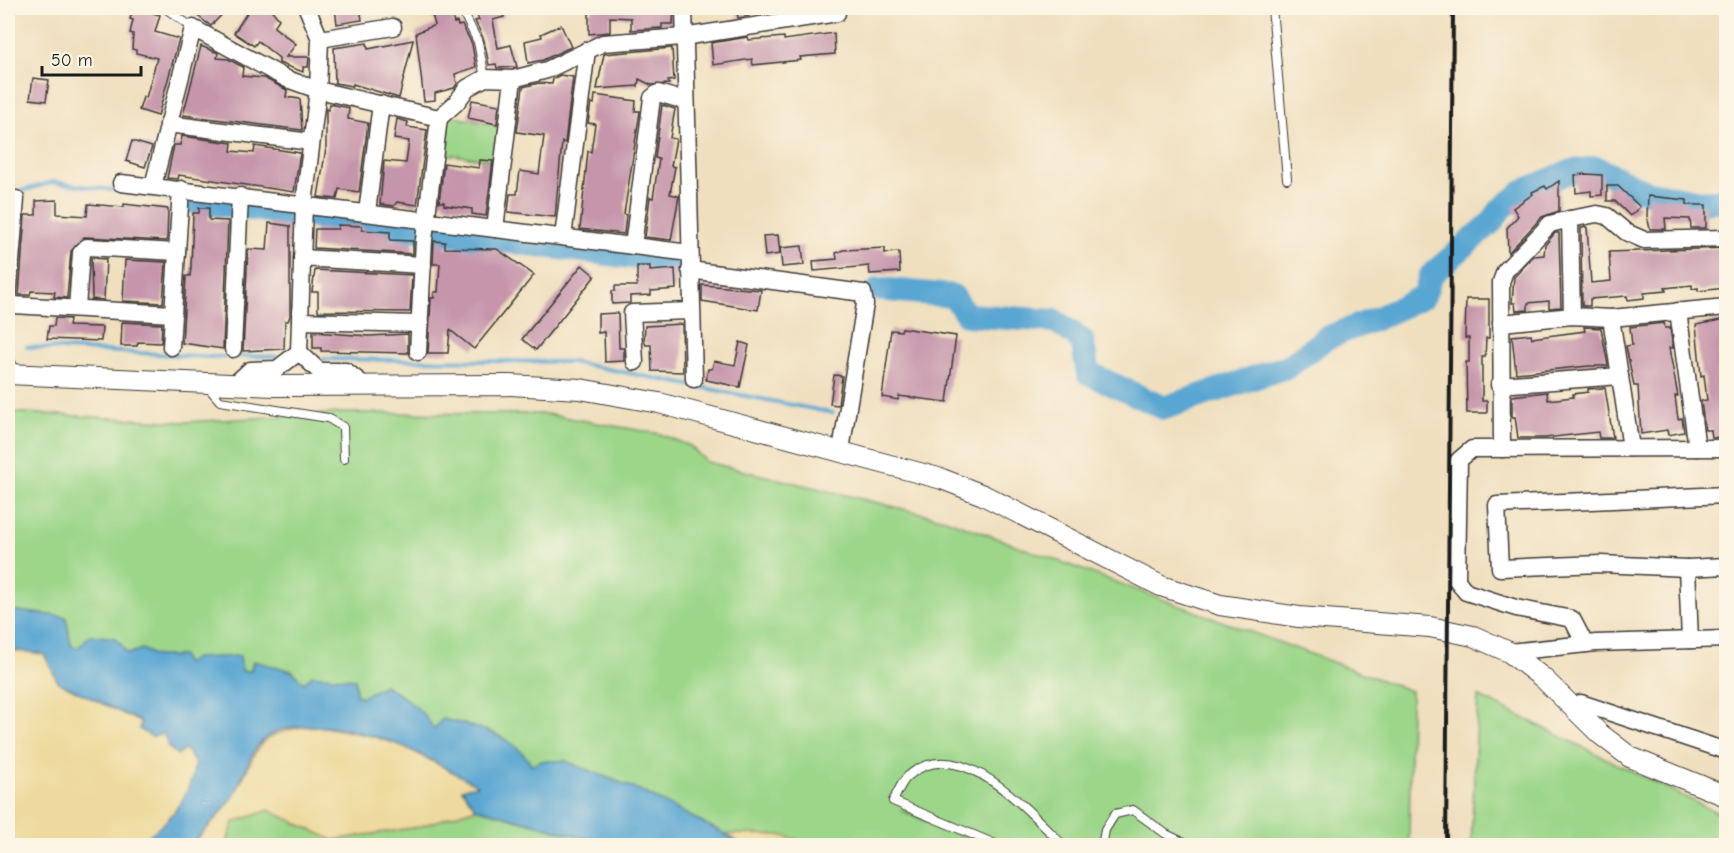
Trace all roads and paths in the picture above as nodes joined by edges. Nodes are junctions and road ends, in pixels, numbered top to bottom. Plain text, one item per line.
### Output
1 (165, 8) edge
2 (307, 8) edge
3 (461, 8) edge
4 (684, 8) edge
5 (1272, 8) edge
6 (837, 10) edge
7 (393, 27) dead end
8 (193, 28) junction
9 (683, 37) junction
10 (320, 39) junction
11 (587, 50) junction
12 (485, 78) junction
13 (513, 79) junction
14 (318, 90) junction
15 (685, 101) junction
16 (381, 104) junction
17 (439, 118) junction
18 (168, 124) junction
19 (310, 142) junction
20 (1287, 179) dead end
21 (121, 183) dead end
22 (153, 186) junction
23 (181, 189) junction
24 (240, 196) junction
25 (16, 199) dead end
26 (304, 204) junction
27 (367, 212) junction
28 (1570, 219) junction
29 (427, 220) junction
30 (495, 229) junction
31 (563, 237) junction
32 (1726, 238) edge
33 (633, 246) junction
34 (177, 252) junction
35 (690, 253) junction
36 (302, 258) junction
37 (423, 265) junction
38 (690, 270) junction
39 (1726, 307) edge
40 (77, 308) junction
41 (691, 311) junction
42 (1678, 311) junction
43 (173, 314) junction
44 (1572, 316) junction
45 (1611, 318) junction
46 (300, 321) junction
47 (1501, 323) junction
48 (420, 324) junction
49 (171, 346) dead end
50 (233, 349) dead end
51 (298, 352) junction
52 (418, 352) dead end
53 (635, 362) dead end
54 (11, 370) edge
55 (1620, 376) junction
56 (694, 379) dead end
57 (205, 383) junction
58 (235, 384) junction
59 (1500, 385) junction
60 (365, 386) junction
61 (1631, 448) junction
62 (1697, 448) junction
63 (1726, 448) edge
64 (1502, 449) junction
65 (841, 450) junction
66 (344, 459) dead end
67 (1726, 495) edge
68 (1726, 566) edge
69 (1687, 568) junction
70 (1726, 639) edge
71 (1690, 640) junction
72 (1585, 644) junction
73 (1509, 652) junction
74 (1571, 706) junction
75 (1726, 751) edge
76 (1726, 796) edge
77 (1000, 846) edge
78 (1064, 846) edge
79 (1102, 846) edge
80 (1191, 846) edge

1 - 8 lane
2 - 10 street
3 - 12 lane
4 - 9 street
5 - 20 lane
6 - 9 street
7 - 10 street
8 - 14 street
8 - 18 street
9 - 11 street
9 - 15 street
10 - 14 street
11 - 13 street
11 - 31 street
12 - 13 street
12 - 17 street
13 - 30 street
14 - 16 street
14 - 19 street
15 - 33 street
15 - 35 street
16 - 17 street
16 - 27 street
17 - 29 street
18 - 19 street
18 - 22 street
19 - 26 street
21 - 22 street
22 - 23 street
23 - 24 street
23 - 34 street
24 - 26 street
24 - 50 street
25 - 40 street
26 - 27 street
26 - 36 street
27 - 29 street
28 - 32 street
28 - 44 street
28 - 47 street
29 - 30 street
29 - 37 street
30 - 31 street
31 - 33 street
33 - 35 street
34 - 40 street
34 - 43 street
35 - 38 street
36 - 37 street
36 - 46 street
37 - 48 street
38 - 41 street
38 - 65 street
39 - 42 street
40 - 43 street
41 - 53 street
41 - 56 street
42 - 45 street
42 - 62 street
43 - 49 street
44 - 45 street
44 - 47 street
45 - 55 street
46 - 48 street
46 - 51 street
47 - 59 street
48 - 52 street
51 - 58 street
51 - 60 street
54 - 57 street
55 - 59 street
55 - 61 street
57 - 58 street
57 - 66 lane
58 - 60 street
59 - 64 street
60 - 65 street
61 - 62 street
61 - 64 street
62 - 63 street
64 - 72 street
65 - 73 street
67 - 69 street
68 - 69 street
69 - 71 street
70 - 71 street
71 - 72 street
72 - 73 street
73 - 74 street
74 - 75 street
74 - 76 street
77 - 78 lane
79 - 80 lane

